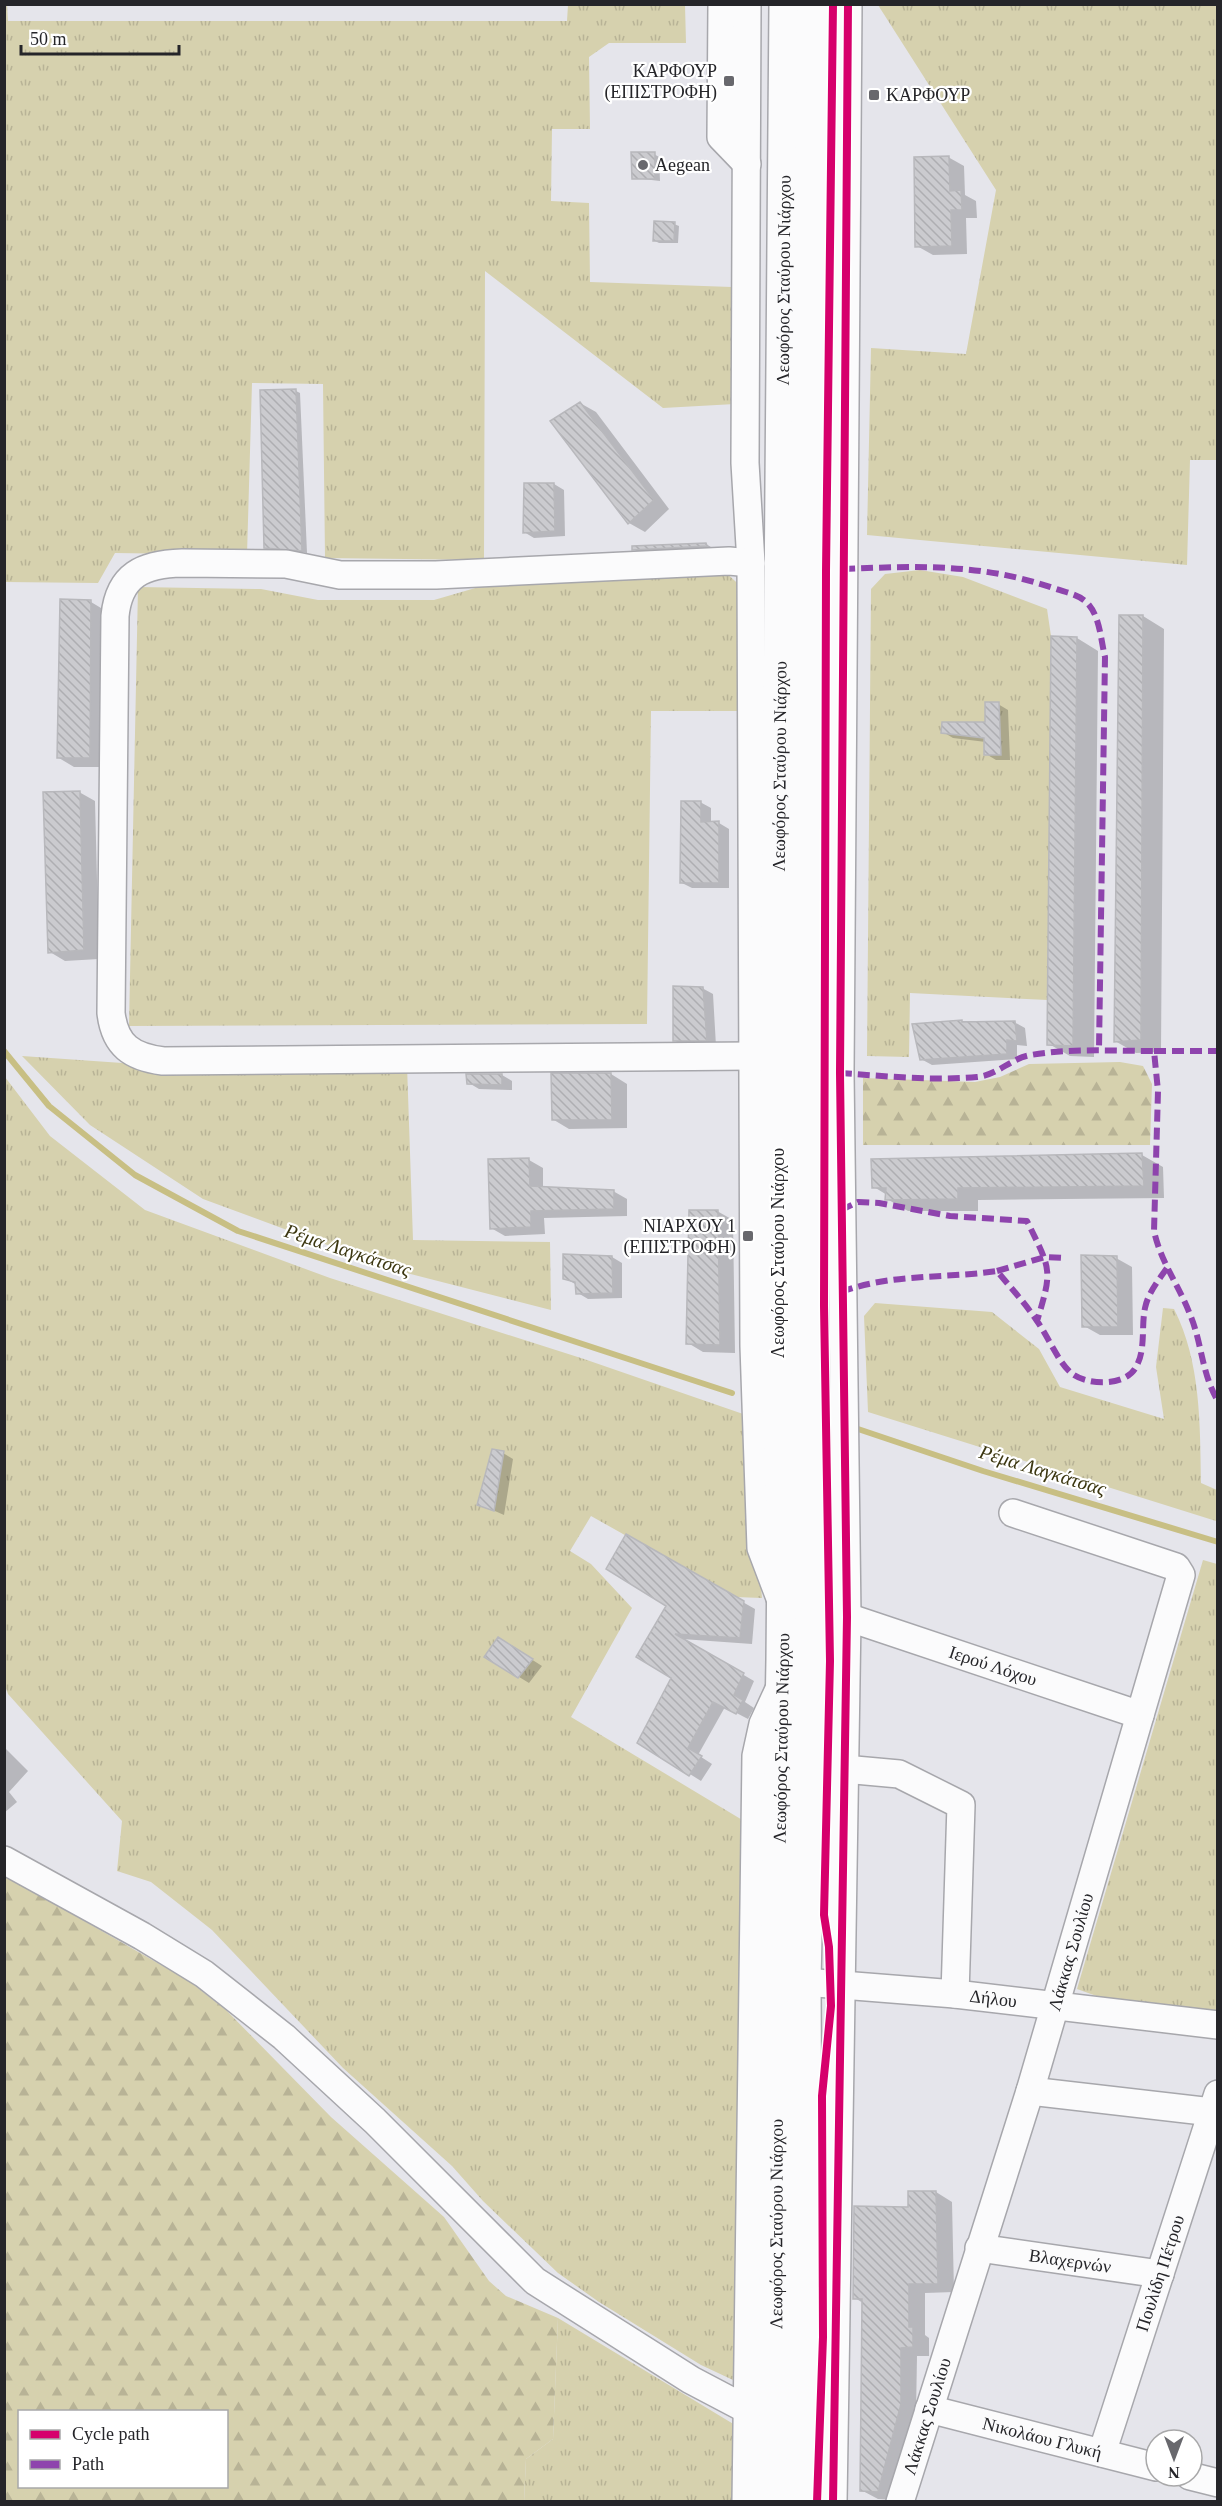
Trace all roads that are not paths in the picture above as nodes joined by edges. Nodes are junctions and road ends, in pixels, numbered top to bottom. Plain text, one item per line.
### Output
1 (722, 4) edge
2 (747, 4) edge
3 (786, 4) edge
4 (814, 4) edge
5 (848, 4) edge
6 (747, 164) junction
7 (751, 563) junction
8 (753, 1056) junction
9 (1012, 1513) dead end
10 (784, 1609) junction
11 (847, 1617) junction
12 (783, 1682) junction
13 (1140, 1715) junction
14 (844, 1769) junction
15 (4, 1860) edge
16 (804, 1982) junction
17 (842, 1986) junction
18 (955, 1994) junction
19 (1055, 2005) junction
20 (1218, 2025) edge
21 (1030, 2091) junction
22 (1215, 2103) edge
23 (979, 2248) junction
24 (1160, 2274) junction
25 (929, 2409) junction
26 (748, 2410) junction
27 (1102, 2453) junction
28 (1144, 2464) edge
29 (746, 2502) edge
30 (772, 2502) edge
31 (802, 2502) edge
32 (833, 2502) edge
33 (900, 2502) edge

1 - 6 street
2 - 6 street
3 - 10 main road, Λεωφόρος Σταύρου Νιάρχου
4 - 16 main road, Λεωφόρος Σταύρου Νιάρχου
5 - 11 street
6 - 7 street
7 - 8 street
7 - 8 street
8 - 10 street
9 - 13 street, Λάκκας Σουλίου
10 - 12 main road, Λεωφόρος Σταύρου Νιάρχου
11 - 13 street, Ιερού Λόχου
11 - 14 street
12 - 26 street
12 - 30 main road, Λεωφόρος Σταύρου Νιάρχου
13 - 19 street, Λάκκας Σουλίου
14 - 17 street
14 - 18 street
15 - 26 street
16 - 17 street, Δήλου
16 - 31 main road, Λεωφόρος Σταύρου Νιάρχου
17 - 18 street, Δήλου
17 - 32 street
18 - 19 street, Δήλου
19 - 20 street, Δήλου
19 - 21 street, Λάκκας Σουλίου
21 - 22 street
21 - 23 street, Λάκκας Σουλίου
22 - 24 street, Πουλίδη Πέτρου
23 - 24 street, Βλαχερνών
23 - 25 street, Λάκκας Σουλίου
24 - 27 street, Πουλίδη Πέτρου
25 - 27 street, Νικολάου Γλυκή
25 - 33 street, Λάκκας Σουλίου
26 - 29 street
27 - 28 street, Νικολάου Γλυκή

